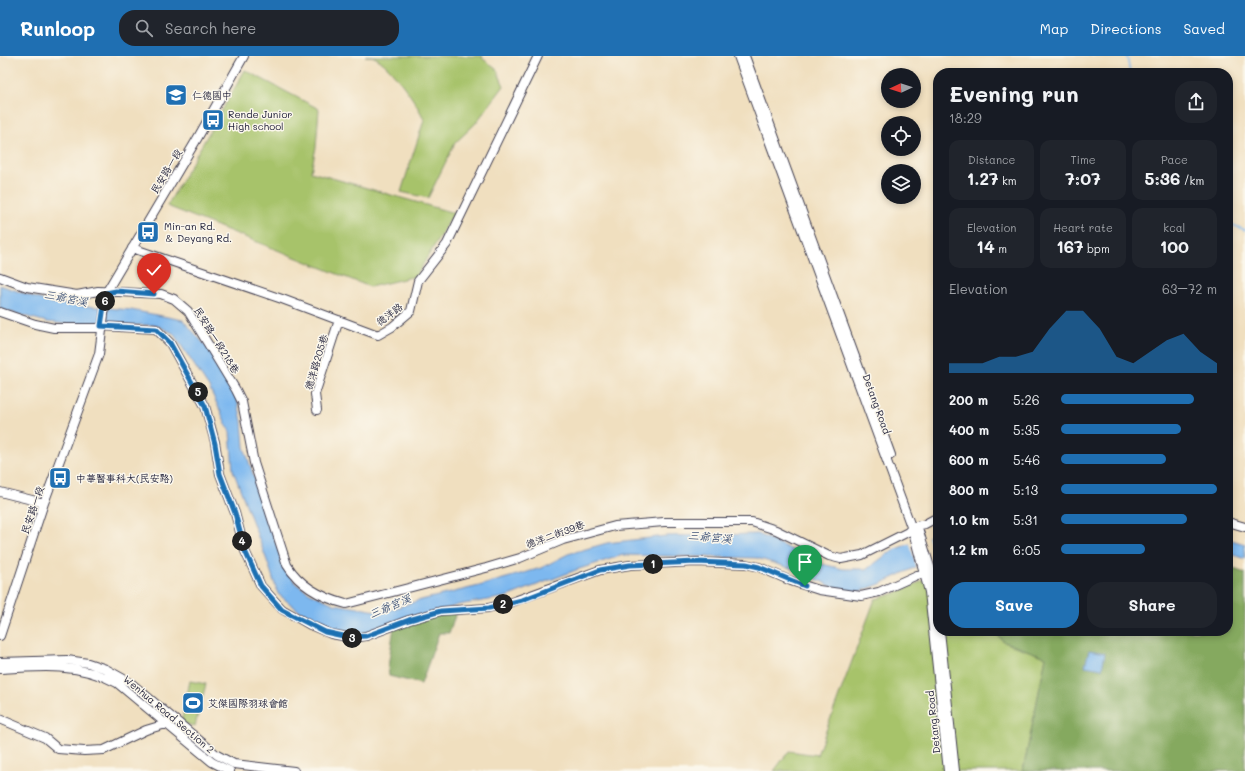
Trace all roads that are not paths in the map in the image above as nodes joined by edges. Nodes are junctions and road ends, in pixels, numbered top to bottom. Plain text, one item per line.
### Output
1 (244, 56) edge
2 (538, 56) edge
3 (738, 56) edge
4 (745, 56) edge
5 (132, 248) junction
6 (0, 277) edge
7 (106, 294) junction
8 (0, 312) edge
9 (339, 320) junction
10 (101, 326) junction
11 (317, 410) dead end
12 (254, 463) joint
13 (0, 492) edge
14 (44, 503) junction
15 (933, 520) edge
16 (1233, 523) edge
17 (1245, 527) edge
18 (915, 529) junction
19 (928, 570) junction
20 (933, 590) edge
21 (933, 630) edge
22 (0, 636) edge
23 (934, 636) edge
24 (941, 636) edge
25 (0, 662) edge
26 (0, 669) edge
27 (0, 719) edge
28 (169, 721) junction
29 (230, 771) edge
30 (294, 771) edge
31 (948, 771) edge
32 (955, 771) edge

1 - 5 street, 民安路一段
2 - 9 street, 德洋路
3 - 18 street, Detang Road
4 - 18 street, Detang Road
5 - 7 street, 民安路一段
5 - 9 street, 德洋路
6 - 7 street, 民安路一段218巷
7 - 10 street, 民安路一段
7 - 12 street, 民安路一段218巷
8 - 10 street
9 - 11 street, 德洋路205巷
10 - 14 street, 民安路一段
10 - 19 street
12 - 18 street, 德洋二街39巷
13 - 14 street
14 - 22 street, 民安路一段
15 - 18 street, 德洋二街39巷
16 - 17 street
18 - 19 street, Detang Road
19 - 20 street, Detang Road
19 - 21 street, Detang Road
23 - 31 street, Detang Road
24 - 32 street, Detang Road
25 - 28 street, Wenhua Road Section 2
26 - 28 street, Wenhua Road Section 2
27 - 28 street
28 - 29 street, Wenhua Road Section 2
28 - 30 street, Wenhua Road Section 2

